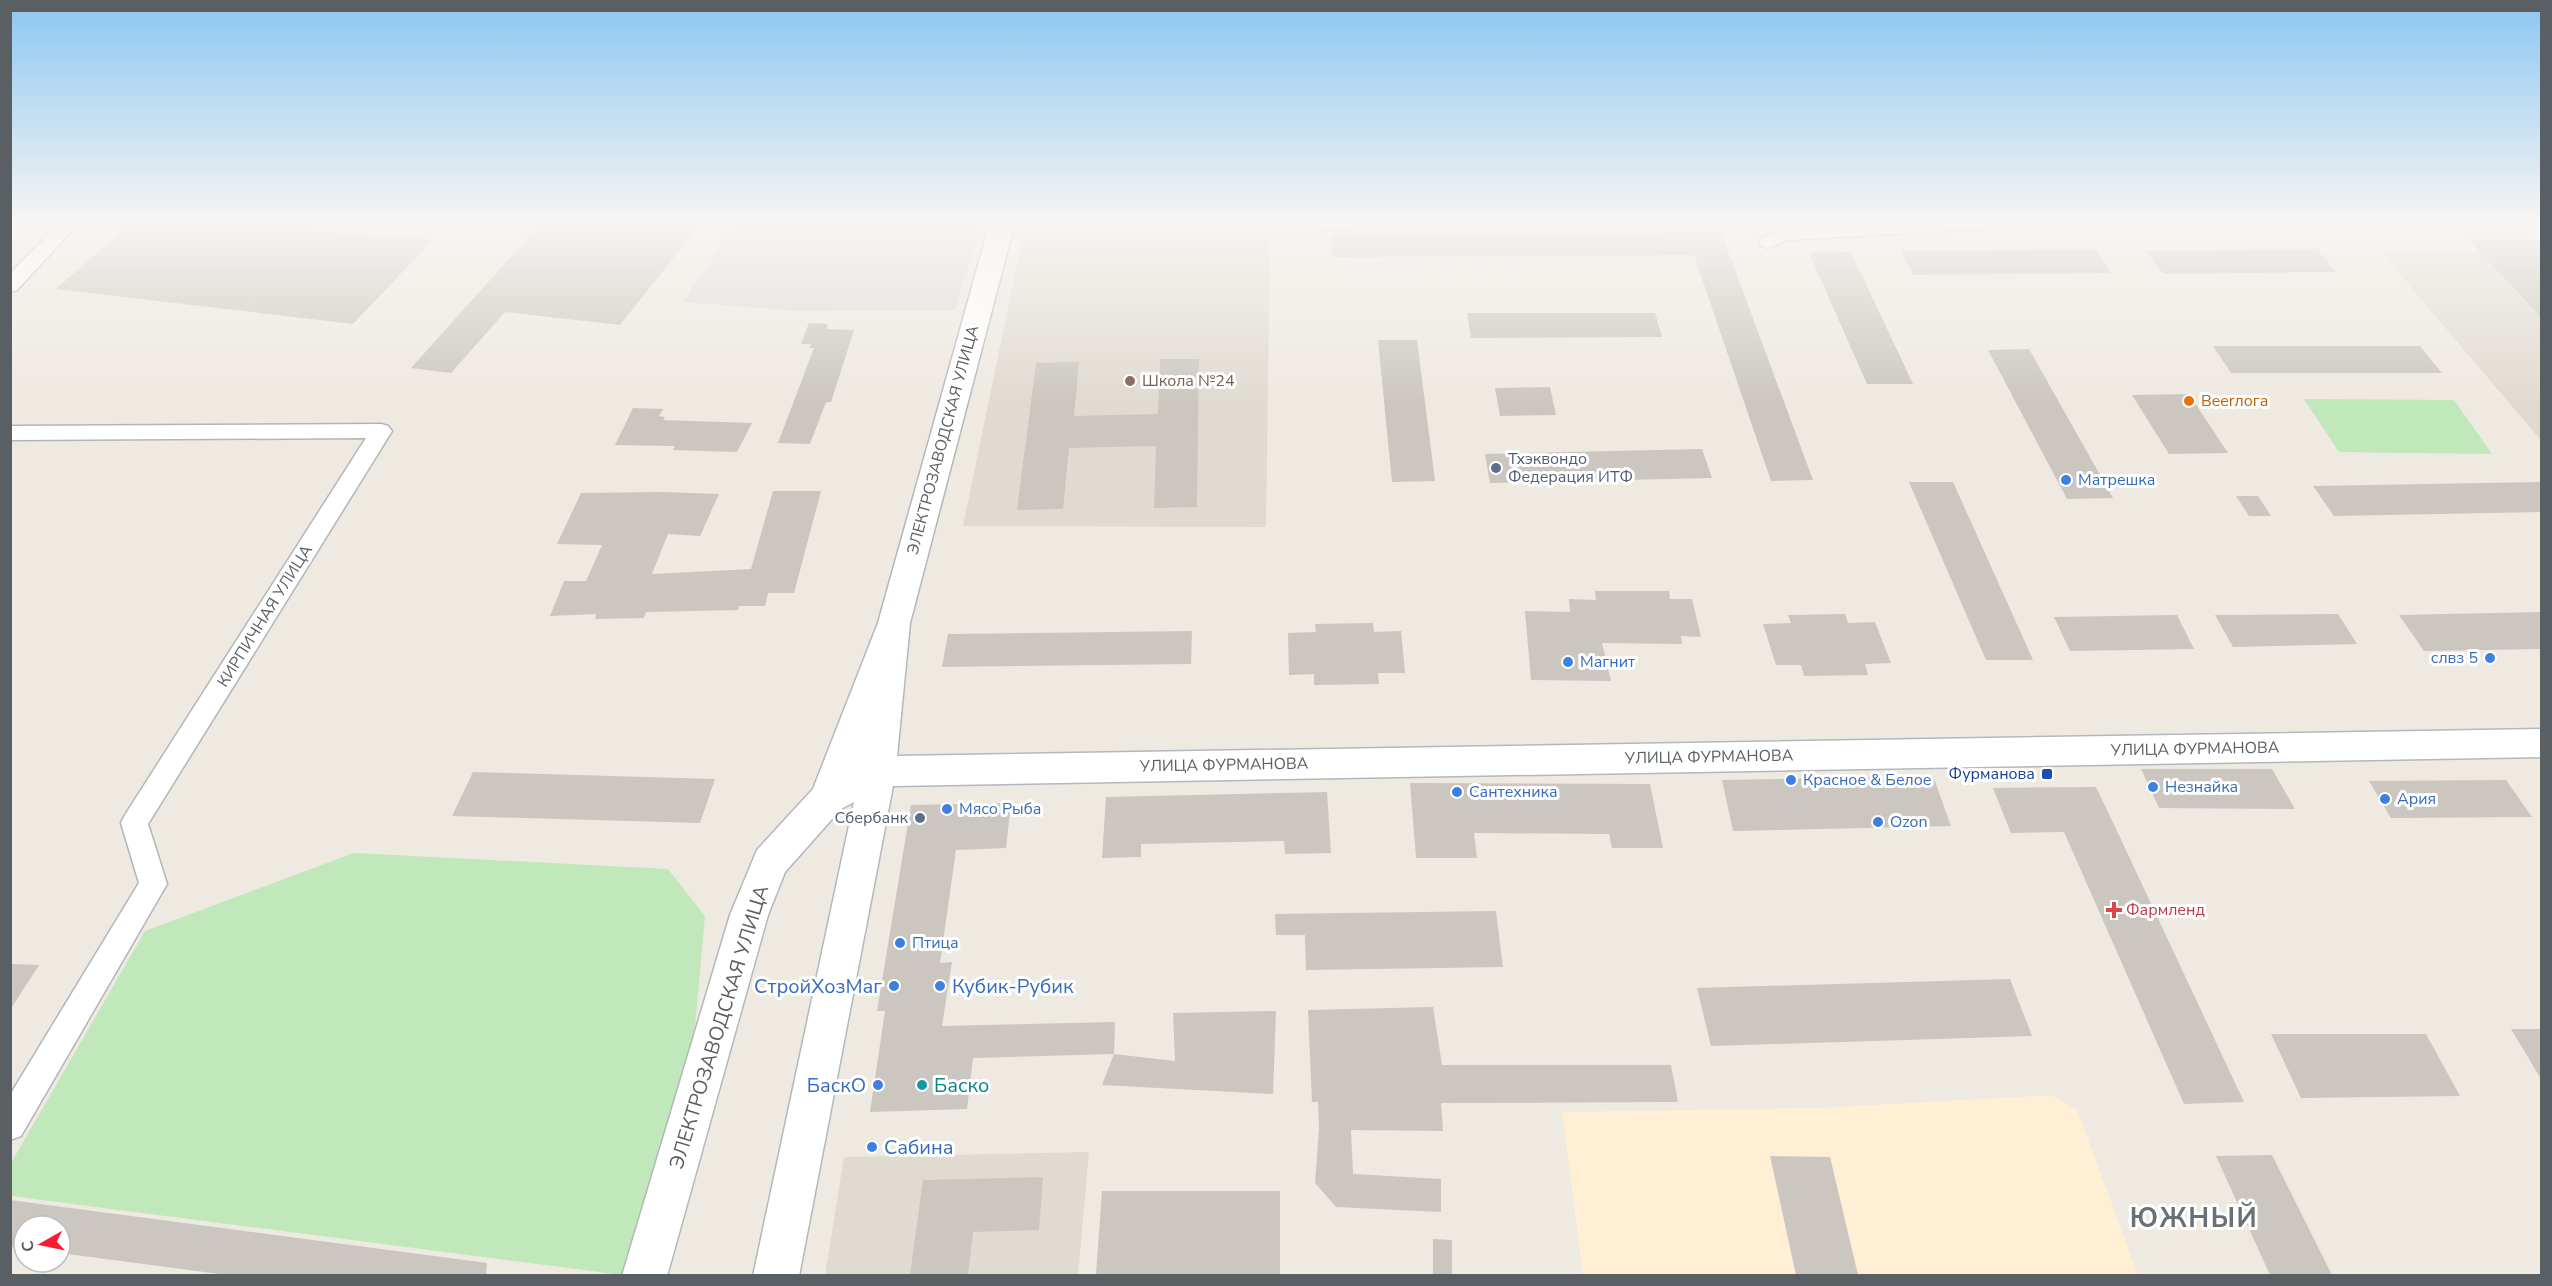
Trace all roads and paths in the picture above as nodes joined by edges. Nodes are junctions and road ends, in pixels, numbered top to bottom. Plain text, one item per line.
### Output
1 (986, 282) edge
2 (10, 433) edge
3 (894, 623) junction
4 (2541, 743) edge
5 (878, 771) junction
6 (828, 798) junction
7 (10, 1125) edge
8 (644, 1275) edge
9 (776, 1275) edge

1 - 3 main road, ЭЛЕКТРОЗАВОДСКАЯ УЛИЦА
2 - 7 street, КИРПИЧНАЯ УЛИЦА
3 - 5 main road, ЭЛЕКТРОЗАВОДСКАЯ УЛИЦА
3 - 6 main road, ЭЛЕКТРОЗАВОДСКАЯ УЛИЦА
4 - 5 main road, УЛИЦА ФУРМАНОВА
5 - 6 main road, ЭЛЕКТРОЗАВОДСКАЯ УЛИЦА
5 - 9 main road, ЭЛЕКТРОЗАВОДСКАЯ УЛИЦА
6 - 8 main road, ЭЛЕКТРОЗАВОДСКАЯ УЛИЦА

